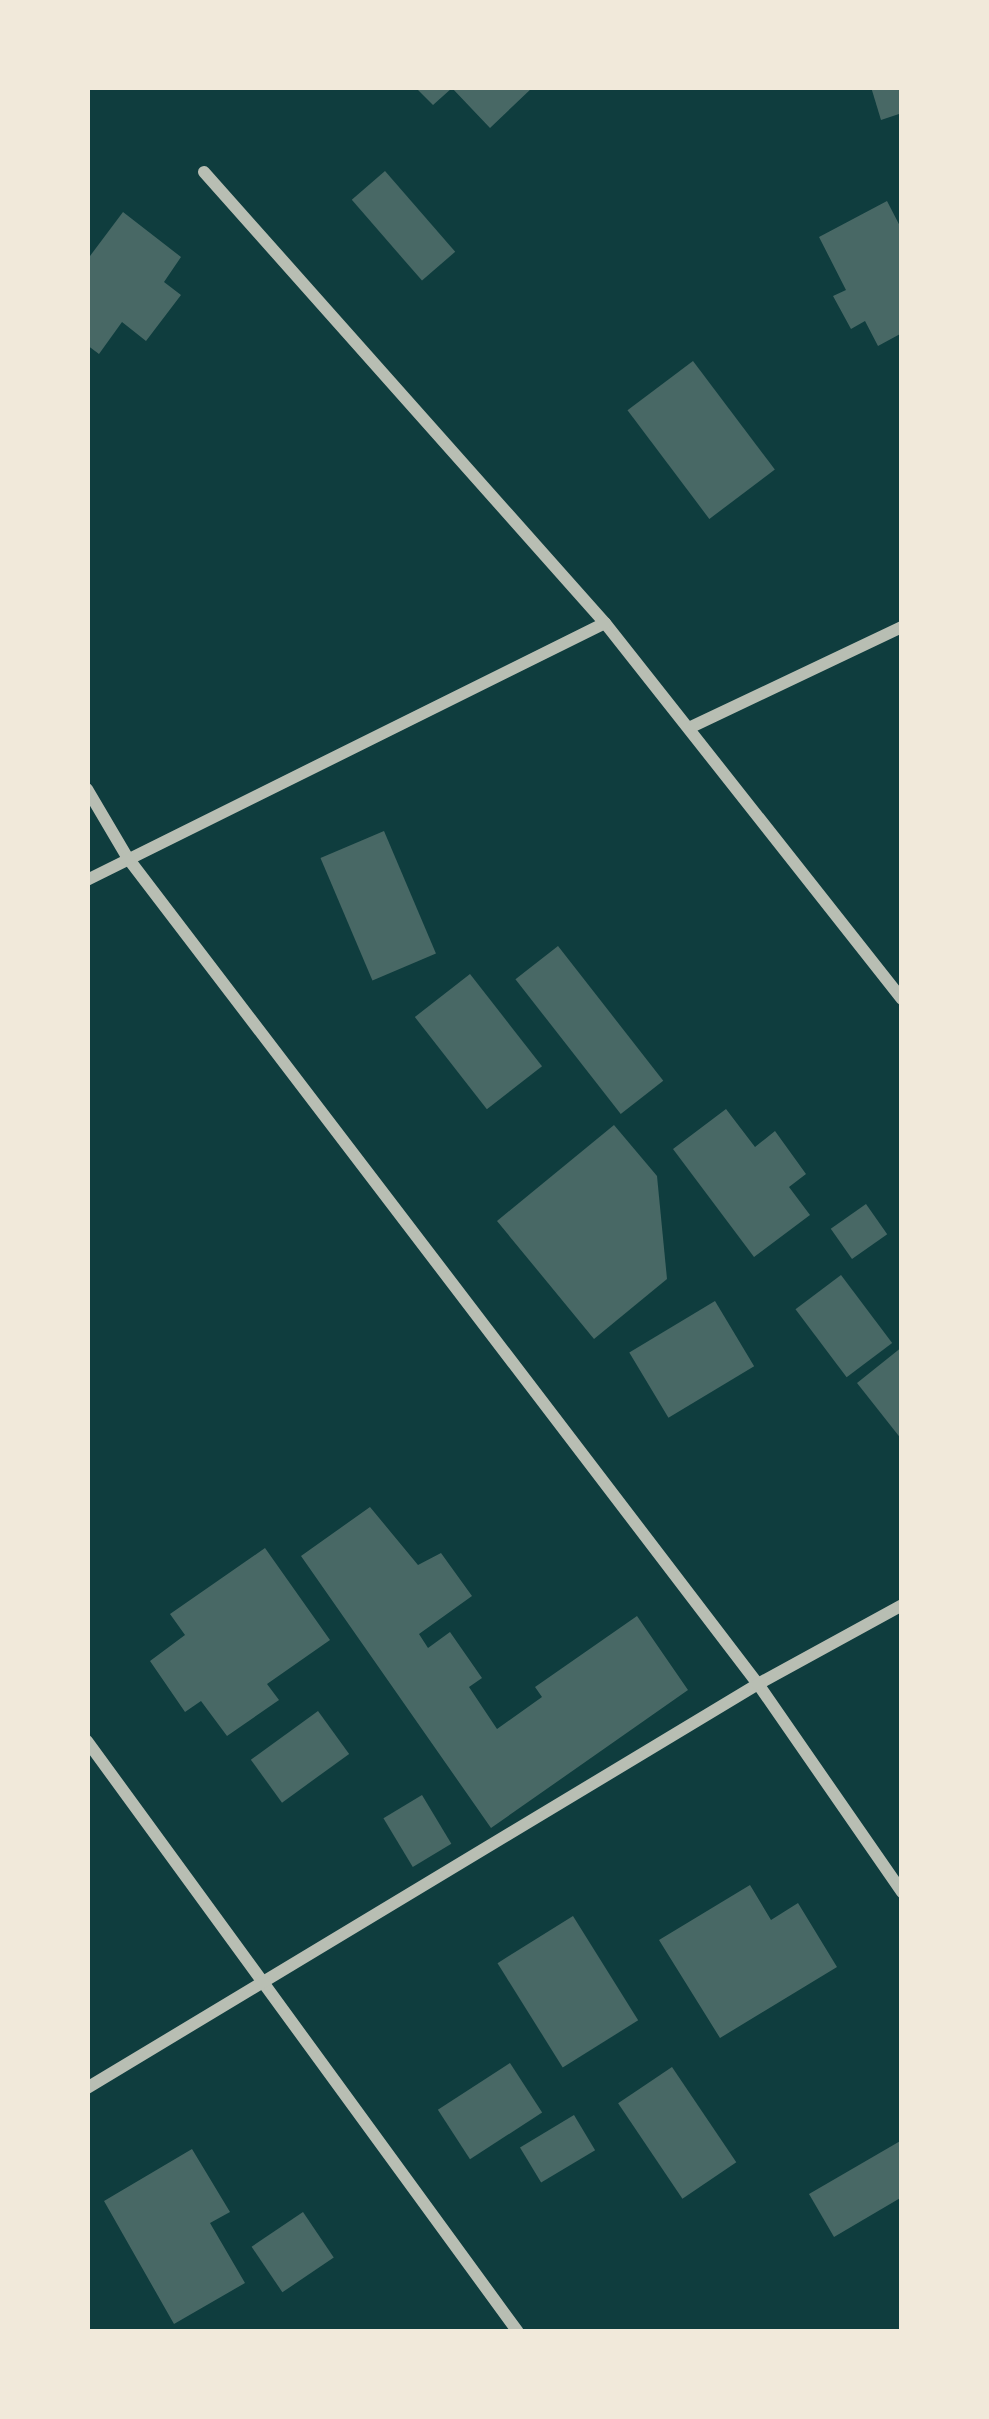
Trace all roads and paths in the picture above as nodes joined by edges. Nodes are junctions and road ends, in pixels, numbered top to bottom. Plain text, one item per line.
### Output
1 (204, 172) dead end
2 (605, 623) junction
3 (902, 627) edge
4 (691, 727) junction
5 (87, 789) edge
6 (127, 857) junction
7 (87, 880) edge
8 (902, 999) edge
9 (902, 1605) edge
10 (758, 1684) junction
11 (87, 1741) edge
12 (902, 1892) edge
13 (264, 1981) junction
14 (87, 2088) edge
15 (518, 2332) edge

1 - 2 street
2 - 4 street
2 - 6 street
3 - 4 street
4 - 8 street
5 - 6 street
6 - 7 street
6 - 10 street
9 - 10 street
10 - 12 street
10 - 13 street
11 - 13 street
13 - 14 street
13 - 15 street

